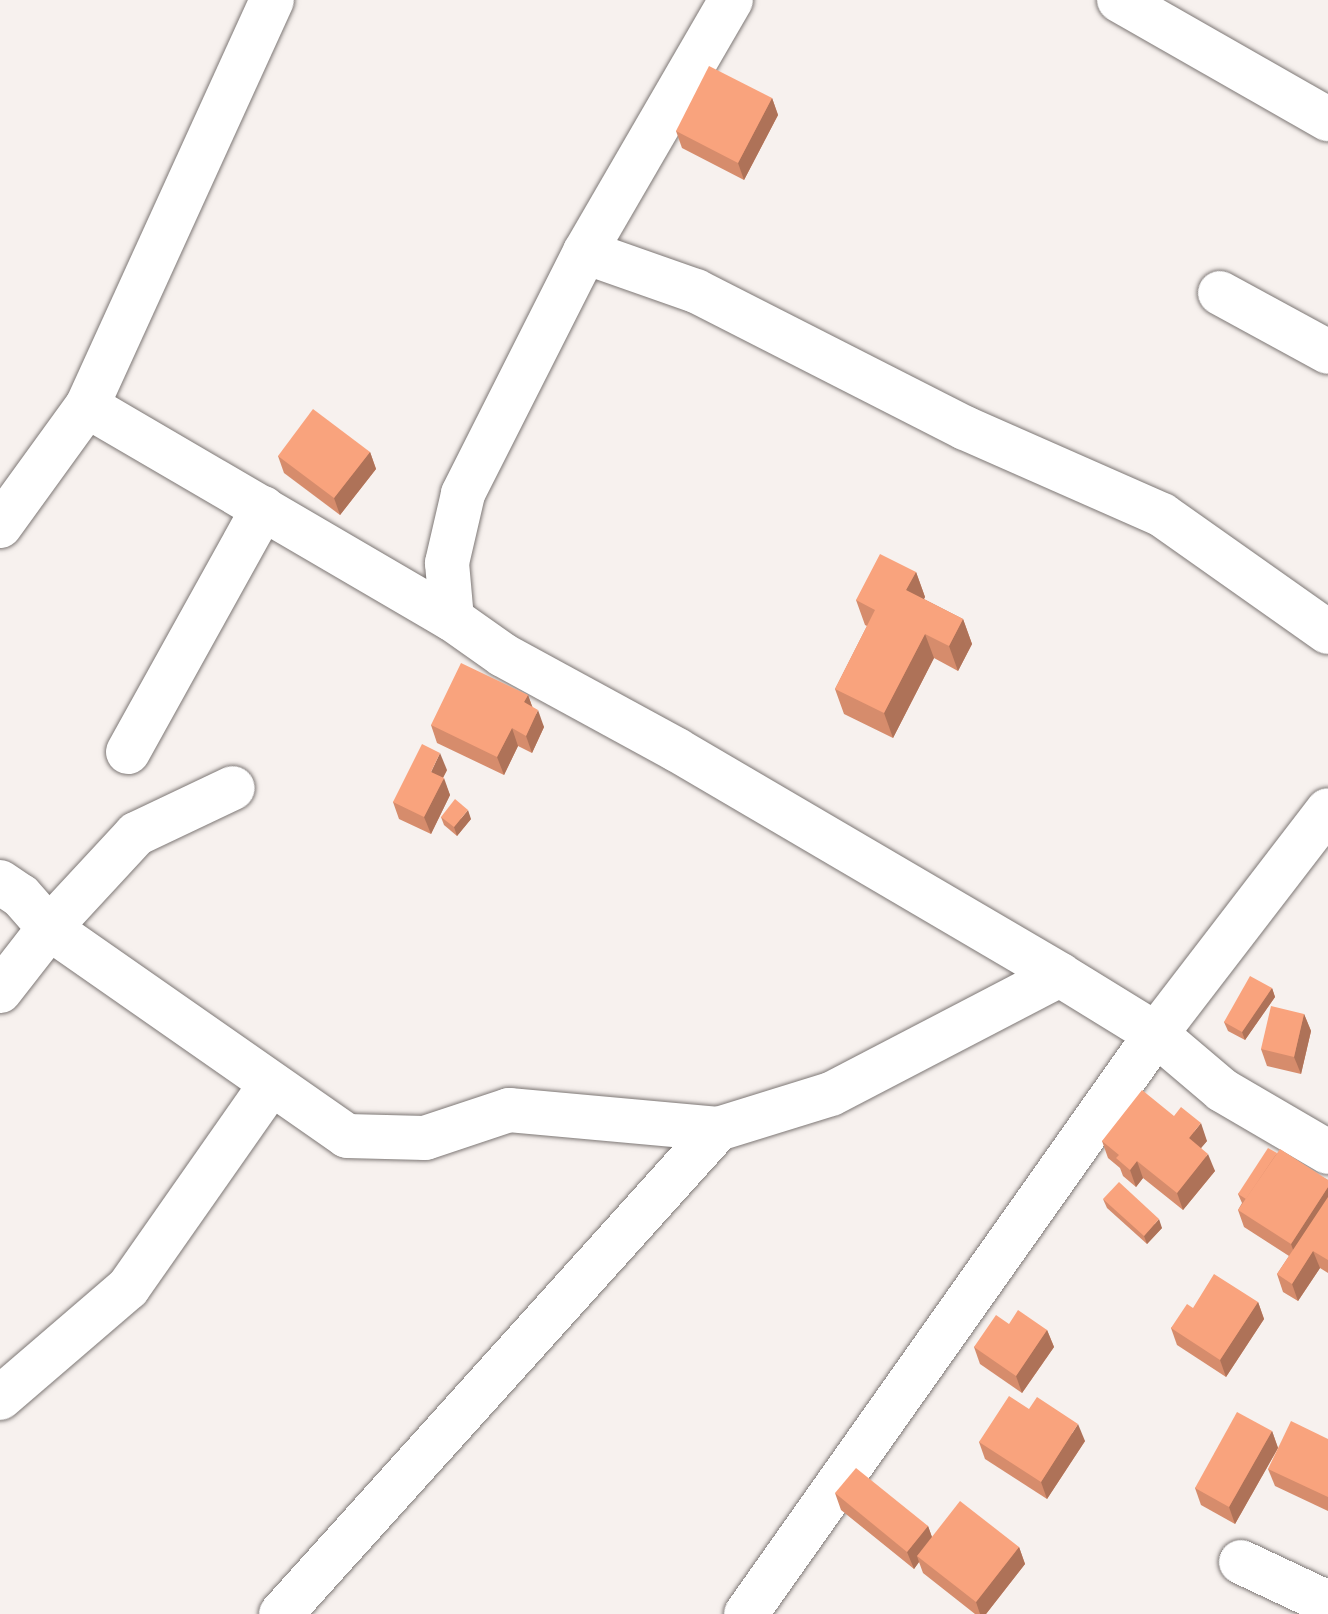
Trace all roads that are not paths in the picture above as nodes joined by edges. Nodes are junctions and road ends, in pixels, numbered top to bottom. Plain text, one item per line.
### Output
1 (272, 0) edge
2 (731, 0) edge
3 (1119, 0) edge
4 (1328, 119) edge
5 (585, 252) junction
6 (1220, 293) dead end
7 (1328, 352) edge
8 (87, 406) junction
9 (263, 508) junction
10 (0, 526) edge
11 (452, 619) junction
12 (1328, 632) edge
13 (128, 752) dead end
14 (233, 788) dead end
15 (1328, 810) edge
16 (0, 882) edge
17 (49, 928) junction
18 (1060, 975) junction
19 (0, 991) edge
20 (1156, 1034) junction
21 (271, 1084) junction
22 (718, 1129) junction
23 (1328, 1152) edge
24 (0, 1398) edge
25 (1241, 1562) dead end
26 (1328, 1603) edge
27 (281, 1614) edge
28 (746, 1614) edge

1 - 8 street
2 - 5 street
3 - 4 street
5 - 11 street
5 - 12 street
6 - 7 street
8 - 9 street
8 - 10 street
9 - 11 street
9 - 13 street
11 - 18 street
14 - 17 street
15 - 20 street
16 - 17 street
17 - 19 street
17 - 21 street
18 - 20 street
18 - 22 street
20 - 23 street
20 - 28 street
21 - 22 street
21 - 24 street
22 - 27 street
25 - 26 street

